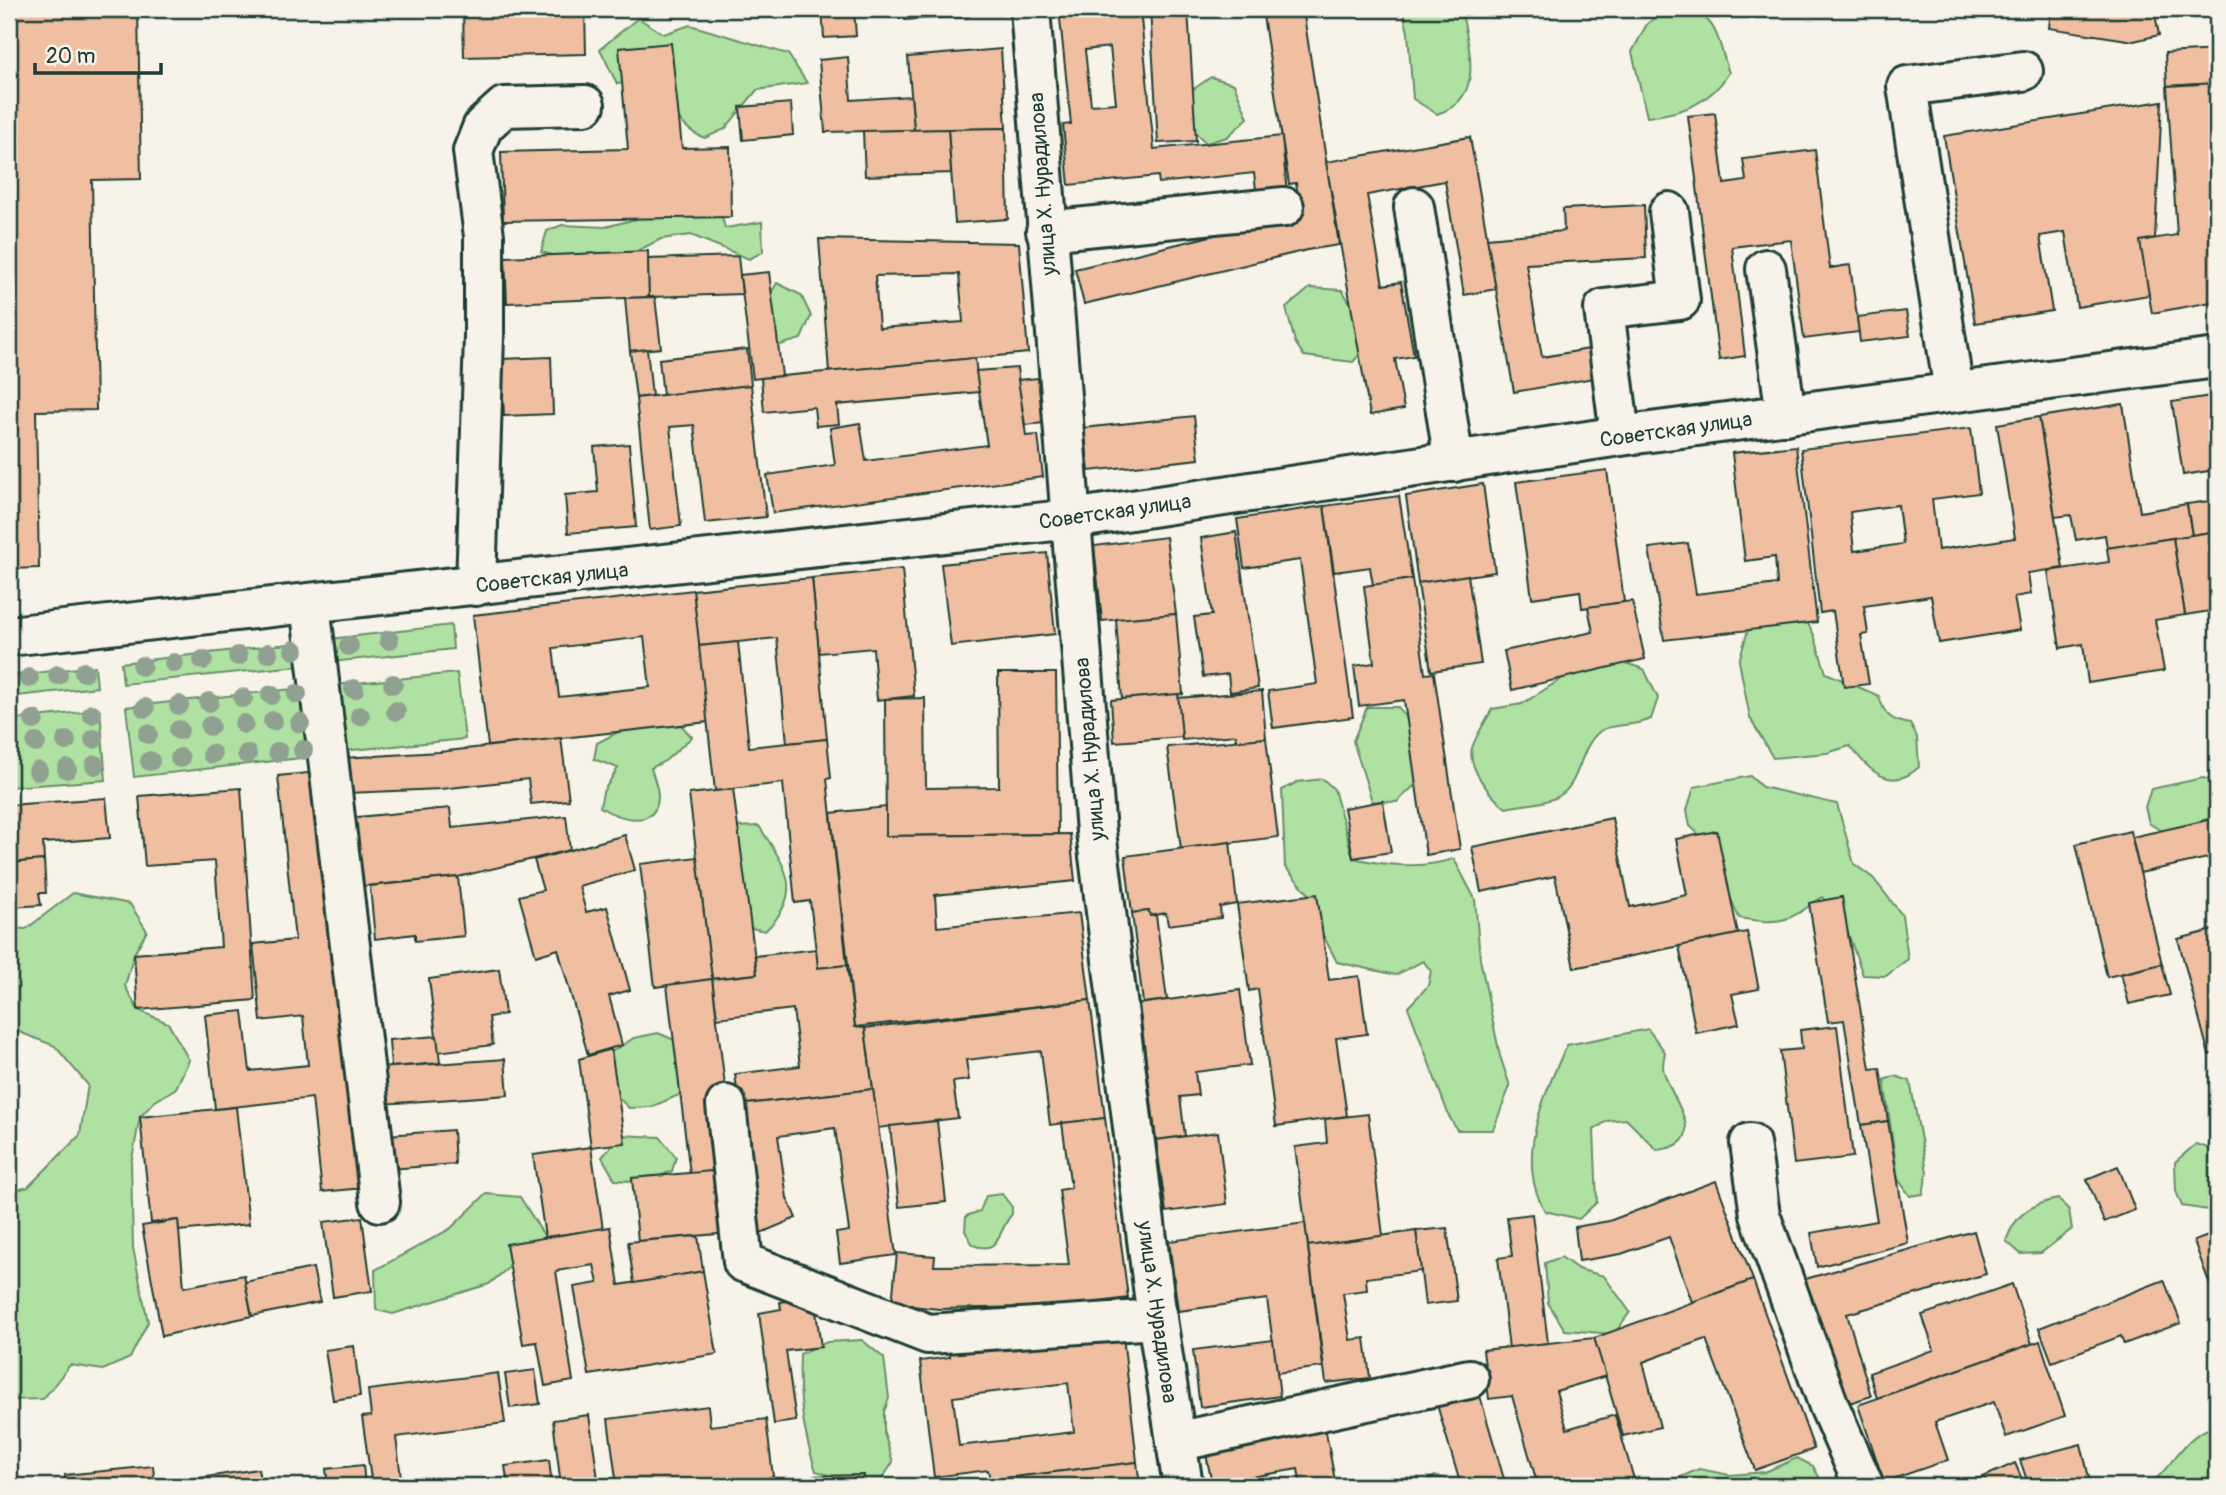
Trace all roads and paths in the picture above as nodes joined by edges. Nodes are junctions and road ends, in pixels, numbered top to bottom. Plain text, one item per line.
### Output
1 (1030, 9) edge
2 (2023, 71) dead end
3 (585, 105) dead end
4 (1284, 207) dead end
5 (1414, 207) dead end
6 (1670, 212) dead end
7 (1046, 231) junction
8 (1766, 269) dead end
9 (2217, 358) edge
10 (1954, 392) junction
11 (1786, 415) junction
12 (1620, 436) junction
13 (1454, 462) junction
14 (1072, 519) junction
15 (476, 586) junction
16 (310, 604) junction
17 (9, 636) edge
18 (726, 1105) dead end
19 (1750, 1143) dead end
20 (380, 1202) dead end
21 (1157, 1319) junction
22 (1469, 1380) dead end
23 (1176, 1442) junction
24 (1183, 1486) edge
25 (1864, 1486) edge

1 - 7 street, улица Х. Нурадилова
2 - 10 street
3 - 15 street
4 - 7 street
5 - 13 street
6 - 12 street
7 - 14 street, улица Х. Нурадилова
8 - 11 street
9 - 10 street, Советская улица
10 - 11 street, Советская улица
11 - 12 street, Советская улица
12 - 13 street, Советская улица
13 - 14 street, Советская улица
14 - 15 street, Советская улица
14 - 21 street, улица Х. Нурадилова
15 - 16 street, Советская улица
16 - 17 street, Советская улица
16 - 20 street
18 - 21 street
19 - 25 street
21 - 23 street, улица Х. Нурадилова
22 - 23 street
23 - 24 street, улица Х. Нурадилова

